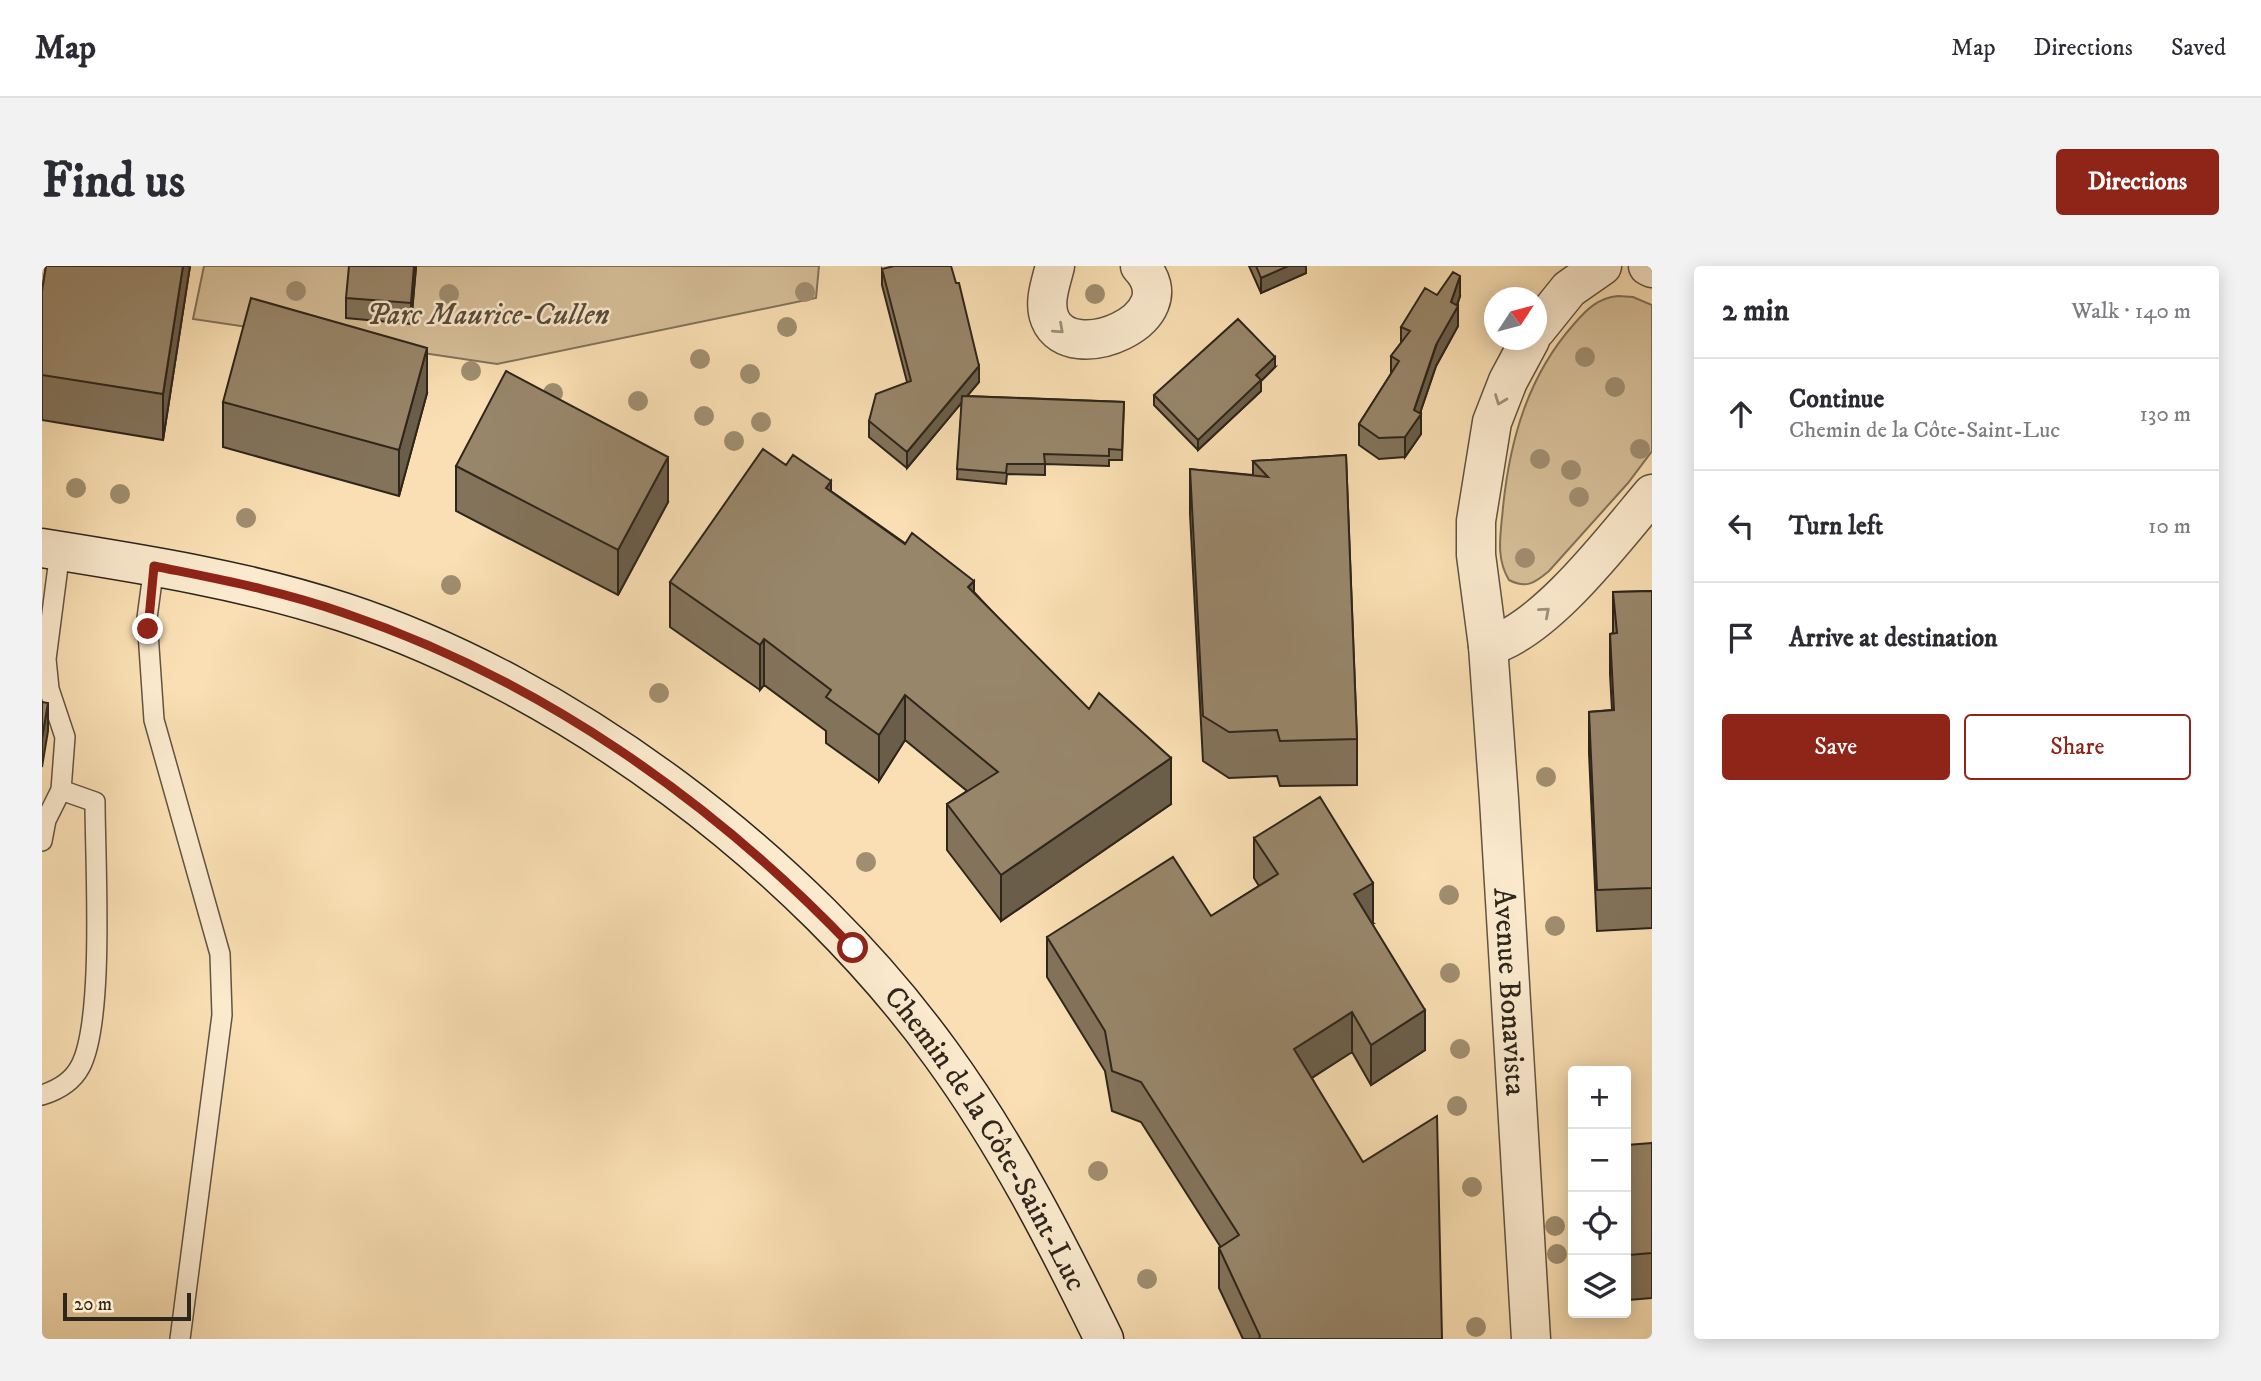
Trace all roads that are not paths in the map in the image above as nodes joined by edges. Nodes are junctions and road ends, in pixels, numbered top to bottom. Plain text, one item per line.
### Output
1 (1055, 266) edge
2 (1140, 266) edge
3 (1602, 266) edge
4 (1547, 316) edge
5 (1524, 350) edge
6 (1652, 494) edge
7 (51, 550) edge
8 (154, 566) junction
9 (1488, 646) junction
10 (61, 790) junction
11 (42, 841) edge
12 (42, 1095) edge
13 (180, 1339) edge
14 (1104, 1339) edge
15 (1531, 1339) edge

1 -> 2 street
3 - 4 street
5 -> 9 street, Avenue Bonavista
9 -> 6 street
7 - 8 street, Chemin de la Côte-Saint-Luc
7 - 10 lane
8 - 13 lane
8 - 14 street, Chemin de la Côte-Saint-Luc
9 - 15 street, Avenue Bonavista
10 - 11 lane
10 - 12 lane

